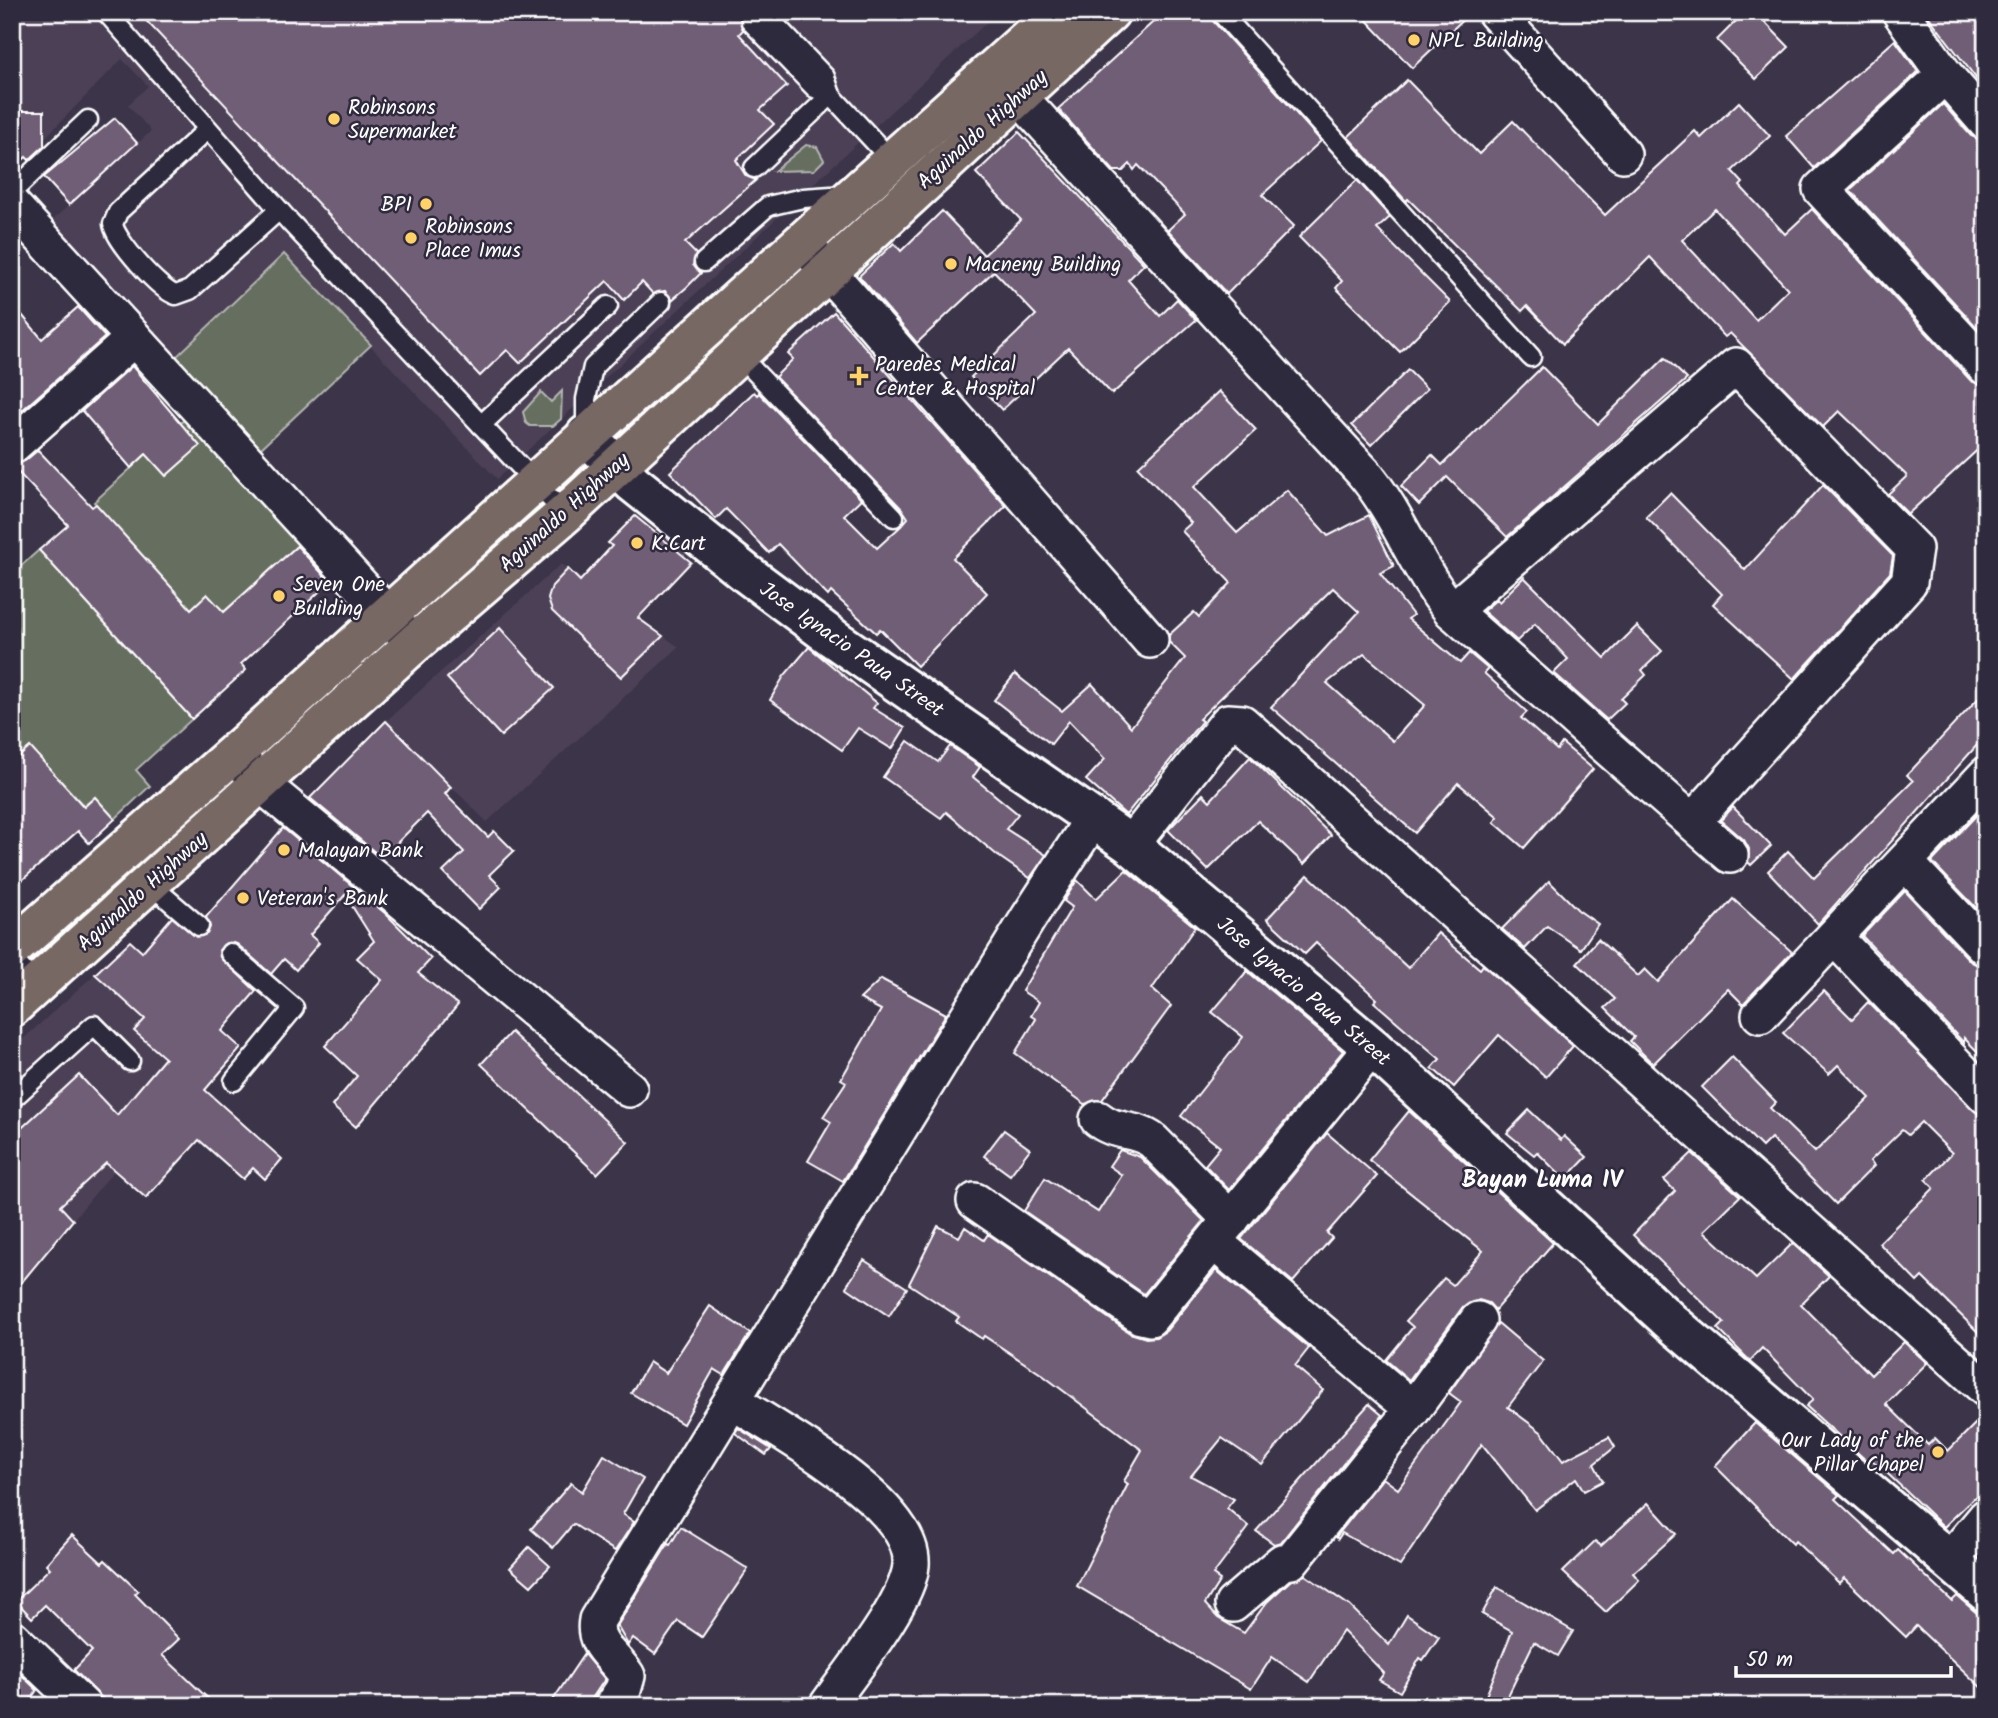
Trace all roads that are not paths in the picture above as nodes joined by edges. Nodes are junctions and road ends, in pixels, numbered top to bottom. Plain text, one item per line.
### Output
1 (106, 12) edge
2 (1057, 12) edge
3 (1110, 12) edge
4 (1220, 12) edge
5 (1495, 12) edge
6 (1900, 12) edge
7 (757, 17) edge
8 (1945, 75) junction
9 (1006, 83) junction
10 (831, 95) junction
11 (88, 120) dead end
12 (1986, 122) edge
13 (208, 129) junction
14 (1623, 154) dead end
15 (754, 168) dead end
16 (906, 174) junction
17 (12, 192) edge
18 (856, 194) junction
19 (12, 205) edge
20 (279, 209) junction
21 (801, 242) junction
22 (704, 262) dead end
23 (828, 269) junction
24 (661, 302) dead end
25 (608, 306) dead end
26 (134, 338) junction
27 (737, 353) junction
28 (1531, 357) dead end
29 (1986, 367) edge
30 (481, 425) junction
31 (586, 435) junction
32 (12, 446) edge
33 (616, 467) junction
34 (534, 482) junction
35 (565, 514) junction
36 (894, 517) dead end
37 (1452, 611) junction
38 (386, 617) junction
39 (1150, 640) dead end
40 (415, 643) junction
41 (234, 754) junction
42 (1983, 783) edge
43 (261, 784) junction
44 (1094, 817) junction
45 (1693, 821) junction
46 (1131, 845) junction
47 (1730, 855) dead end
48 (1905, 862) junction
49 (149, 884) junction
50 (198, 926) dead end
51 (1834, 937) junction
52 (1986, 948) edge
53 (12, 949) edge
54 (230, 953) dead end
55 (18, 990) edge
56 (1760, 1015) dead end
57 (1372, 1047) junction
58 (130, 1061) dead end
59 (234, 1081) dead end
60 (629, 1089) dead end
61 (1986, 1096) edge
62 (12, 1099) edge
63 (1098, 1119) dead end
64 (975, 1201) dead end
65 (1223, 1231) junction
66 (1478, 1320) dead end
67 (1986, 1389) edge
68 (733, 1401) junction
69 (1413, 1409) junction
70 (1986, 1517) edge
71 (1950, 1560) junction
72 (1986, 1592) edge
73 (1233, 1604) dead end
74 (12, 1638) edge
75 (68, 1700) edge
76 (612, 1706) edge
77 (827, 1706) edge

1 - 13 lane
2 - 9 highway, Aguinaldo Highway
3 - 9 highway, Aguinaldo Highway
4 - 28 lane
5 - 14 street
6 - 8 street
7 - 10 lane
8 - 12 street
8 - 29 street
9 - 16 highway, Aguinaldo Highway
9 - 37 street
10 - 15 lane
10 - 16 lane
11 - 17 lane
13 - 20 lane
13 - 20 lane
16 - 18 highway, Aguinaldo Highway
16 - 23 highway, Aguinaldo Highway
18 - 21 highway, Aguinaldo Highway
18 - 22 lane
19 - 26 street
20 - 30 lane
21 - 23 street
21 - 31 highway, Aguinaldo Highway
23 - 27 highway, Aguinaldo Highway
23 - 39 street
24 - 31 lane
25 - 30 lane
26 - 32 street
26 - 38 street
27 - 33 highway, Aguinaldo Highway
27 - 36 lane
30 - 34 lane
31 - 33 street, Jose Ignacio Paua Street
31 - 34 highway, Aguinaldo Highway
33 - 35 highway, Aguinaldo Highway
33 - 44 street, Jose Ignacio Paua Street
34 - 35 lane
34 - 38 highway, Aguinaldo Highway
35 - 40 highway, Aguinaldo Highway
37 - 45 street
37 - 45 street
38 - 40 street
38 - 41 highway, Aguinaldo Highway
40 - 43 highway, Aguinaldo Highway
41 - 43 street
41 - 53 highway, Aguinaldo Highway
42 - 48 street
43 - 49 highway, Aguinaldo Highway
43 - 60 street
44 - 46 street, Jose Ignacio Paua Street
44 - 68 street
45 - 47 street
46 - 57 street, Jose Ignacio Paua Street
46 - 67 street
48 - 51 street
48 - 52 street
49 - 50 lane
49 - 55 highway, Aguinaldo Highway
51 - 56 street
51 - 61 street
54 - 59 lane
57 - 65 street
57 - 71 street, Jose Ignacio Paua Street
58 - 62 lane
63 - 65 street
64 - 65 street
65 - 69 street
66 - 69 street
68 - 76 street
68 - 77 street
69 - 73 street
70 - 71 street
71 - 72 street, Jose Ignacio Paua Street
74 - 75 street

